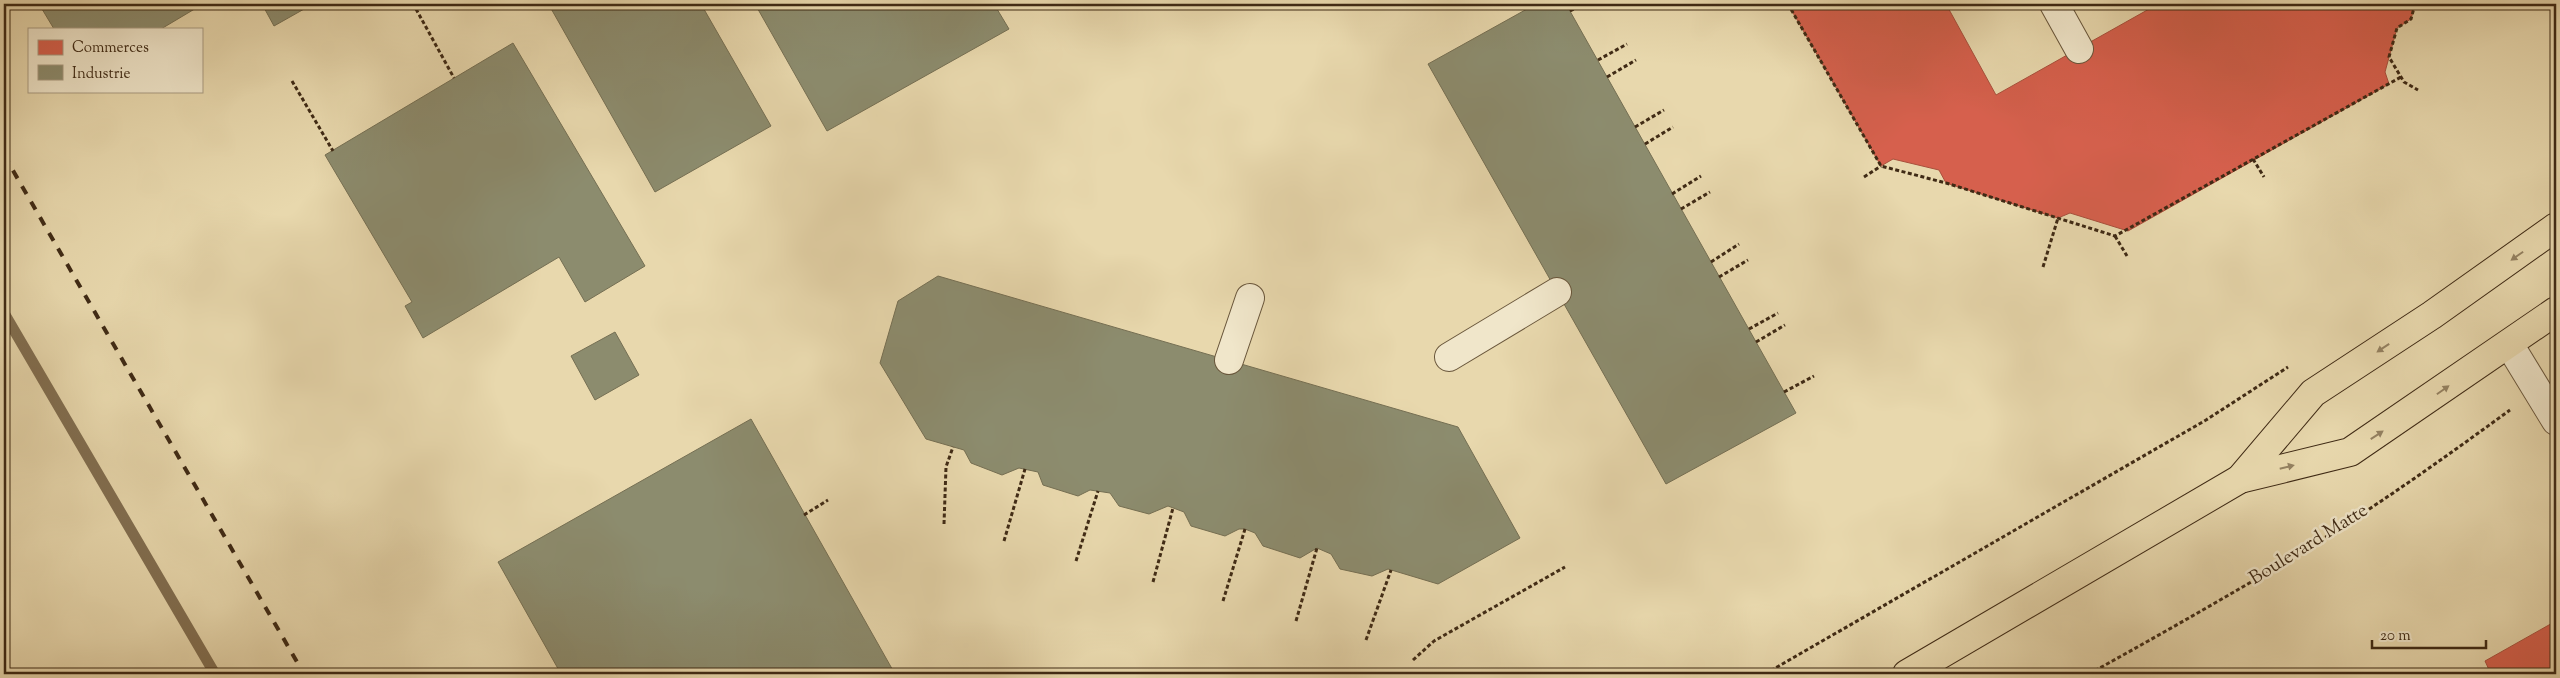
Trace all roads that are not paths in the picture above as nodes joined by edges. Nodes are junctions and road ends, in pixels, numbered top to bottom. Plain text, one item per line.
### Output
1 (2054, 4) edge
2 (2079, 49) dead end
3 (2556, 228) edge
4 (1557, 292) dead end
5 (1250, 298) dead end
6 (2556, 311) edge
7 (2509, 344) junction
8 (1449, 357) dead end
9 (1228, 360) dead end
10 (2556, 421) edge
11 (2240, 479) junction
12 (1907, 674) edge

1 - 2 lane
3 -> 11 main road
4 - 8 lane
5 - 9 lane
6 - 7 main road
7 - 10 lane
11 -> 7 main road
11 - 12 main road

